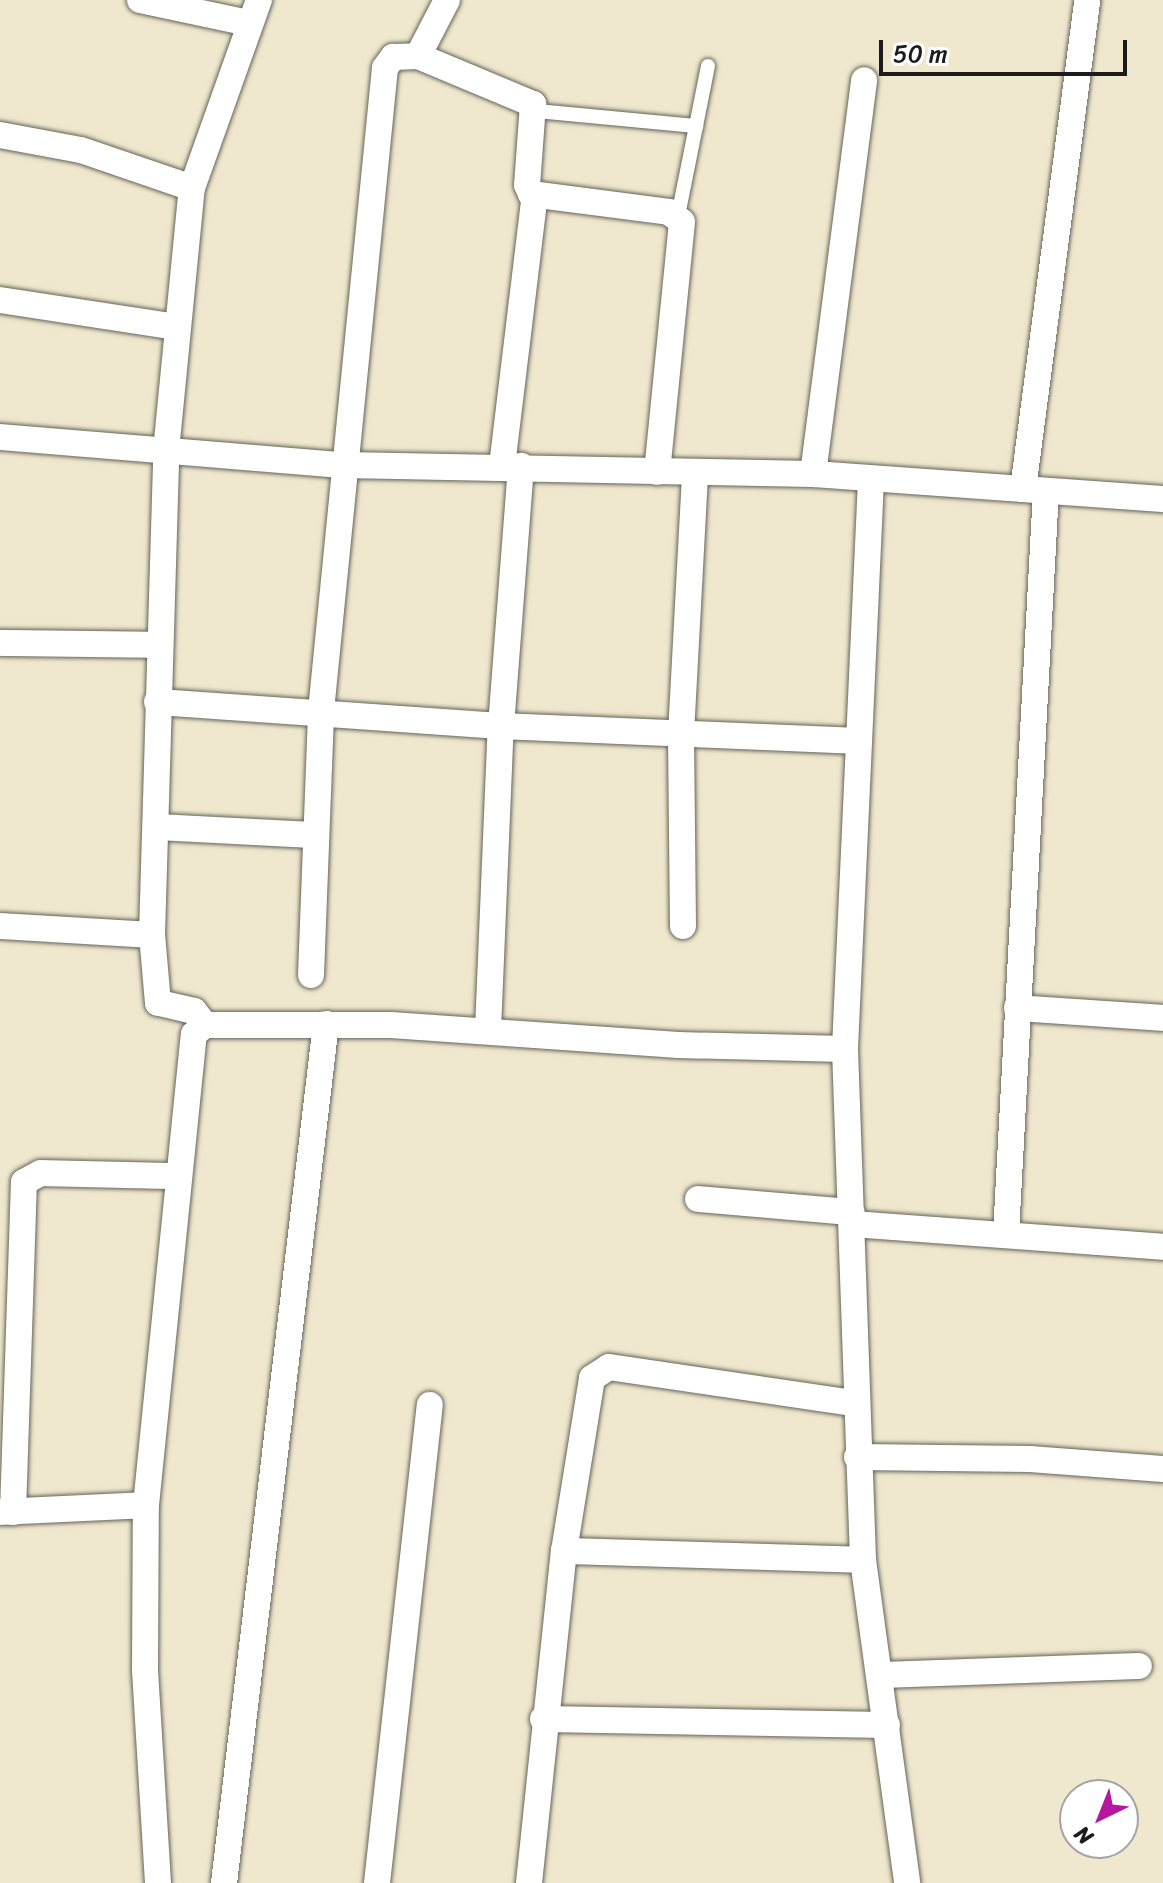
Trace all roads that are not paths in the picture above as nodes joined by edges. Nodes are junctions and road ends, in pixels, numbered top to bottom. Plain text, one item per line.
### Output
1 (140, 0) edge
2 (447, 0) edge
3 (1087, 0) edge
4 (254, 11) edge
5 (418, 56) junction
6 (708, 66) dead end
7 (864, 80) dead end
8 (536, 111) junction
9 (696, 126) junction
10 (0, 135) edge
11 (192, 188) junction
12 (535, 195) junction
13 (678, 216) junction
14 (0, 300) edge
15 (176, 327) junction
16 (0, 437) edge
17 (166, 451) junction
18 (344, 465) junction
19 (512, 466) junction
20 (657, 472) junction
21 (695, 472) junction
22 (813, 474) junction
23 (871, 480) junction
24 (1034, 490) junction
25 (1163, 499) edge
26 (0, 643) edge
27 (159, 645) junction
28 (157, 702) junction
29 (321, 711) junction
30 (501, 726) junction
31 (681, 734) junction
32 (859, 741) junction
33 (156, 827) junction
34 (314, 835) junction
35 (0, 926) edge
36 (683, 926) dead end
37 (152, 935) junction
38 (311, 975) dead end
39 (1017, 1008) junction
40 (1163, 1018) edge
41 (326, 1024) junction
42 (205, 1025) junction
43 (488, 1030) junction
44 (845, 1049) junction
45 (178, 1176) junction
46 (698, 1199) dead end
47 (852, 1218) junction
48 (1006, 1234) junction
49 (1163, 1247) edge
50 (854, 1403) junction
51 (430, 1405) dead end
52 (857, 1457) junction
53 (1163, 1469) edge
54 (146, 1505) junction
55 (6, 1512) edge
56 (564, 1551) junction
57 (863, 1560) junction
58 (1139, 1666) dead end
59 (881, 1675) junction
60 (543, 1719) junction
61 (887, 1725) junction
62 (158, 1883) edge
63 (224, 1883) edge
64 (377, 1883) edge
65 (529, 1883) edge
66 (907, 1883) edge

1 - 4 street
2 - 5 street
3 - 24 street
4 - 11 street
5 - 8 street
5 - 18 street
6 - 9 lane
7 - 22 street
8 - 9 lane
8 - 12 street
9 - 13 lane
10 - 11 street
11 - 15 street
12 - 13 street
12 - 19 street
13 - 20 street
14 - 15 street
15 - 17 street
16 - 17 street
17 - 18 street
17 - 27 street
18 - 19 street
18 - 29 street
19 - 20 street
19 - 30 street
20 - 21 street
21 - 22 street
21 - 31 street
22 - 23 street
23 - 24 street
23 - 32 street
24 - 25 street
24 - 39 street
26 - 27 street
27 - 28 street
28 - 29 street
28 - 33 street
29 - 30 street
29 - 34 street
30 - 31 street
30 - 43 street
31 - 32 street
31 - 36 street
32 - 44 street
33 - 34 street
33 - 37 street
34 - 38 street
35 - 37 street
37 - 42 street
39 - 40 street
39 - 48 street
41 - 42 street
41 - 43 street
41 - 63 street
42 - 45 street
43 - 44 street
44 - 47 street
45 - 54 street
45 - 55 street
46 - 47 street
47 - 48 street
47 - 50 street
48 - 49 street
50 - 52 street
50 - 56 street
51 - 64 street
52 - 53 street
52 - 57 street
54 - 55 street
54 - 62 street
56 - 57 street
56 - 60 street
57 - 59 street
58 - 59 street
59 - 61 street
60 - 61 street
60 - 65 street
61 - 66 street

